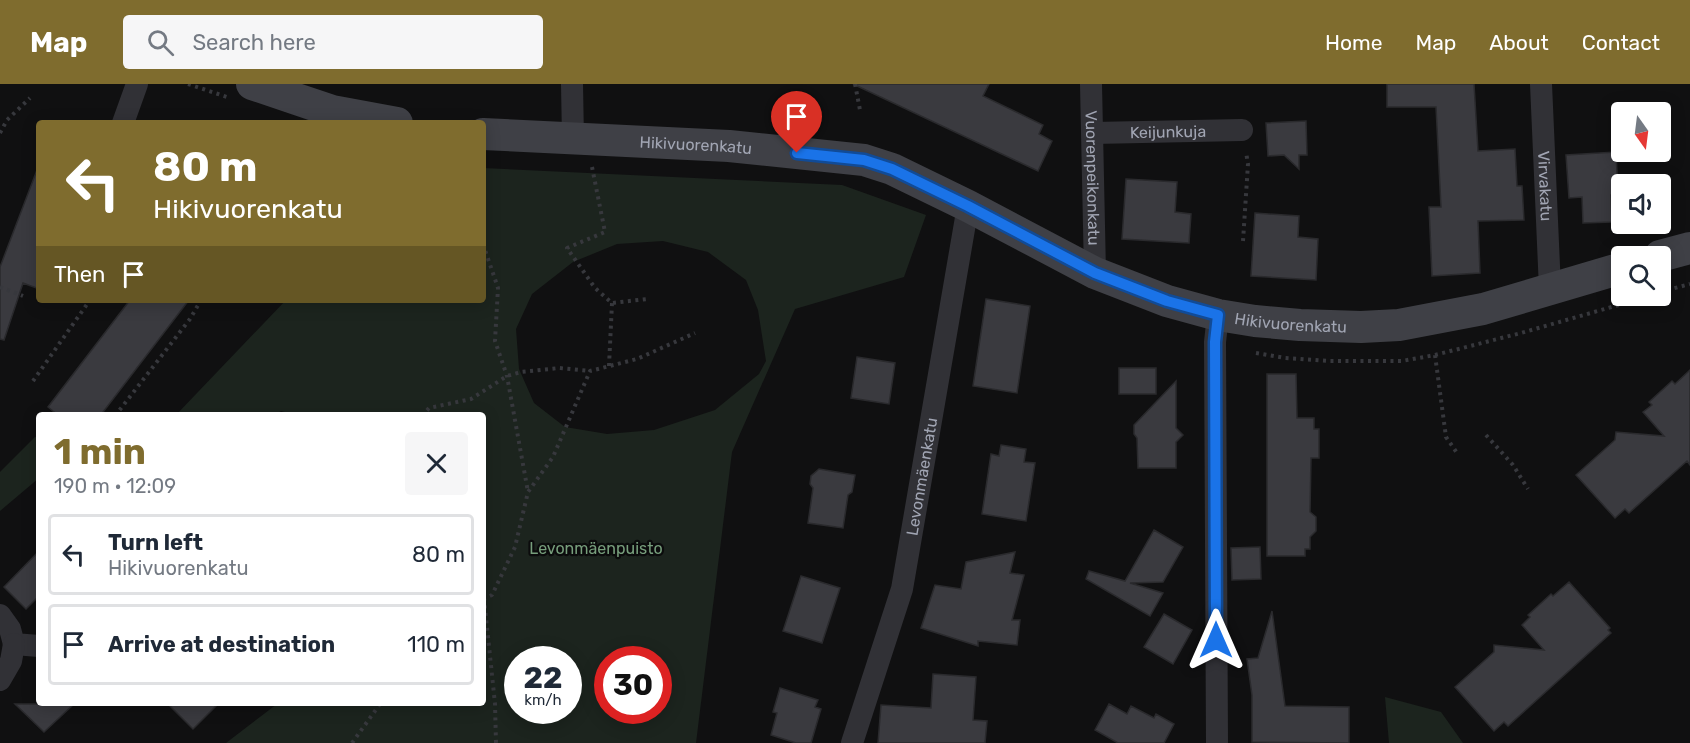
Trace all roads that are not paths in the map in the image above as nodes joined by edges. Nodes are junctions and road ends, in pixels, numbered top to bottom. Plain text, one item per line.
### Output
1 (137, 84) edge
2 (252, 84) edge
3 (572, 84) edge
4 (1091, 84) edge
5 (1541, 84) edge
6 (124, 120) edge
7 (382, 120) edge
8 (1242, 130) road end
9 (1093, 132) junction
10 (486, 134) edge
11 (582, 149) junction
12 (968, 206) junction
13 (1690, 248) edge
14 (1671, 253) edge
15 (1611, 271) edge
16 (1095, 273) junction
17 (1550, 289) junction
18 (1218, 315) junction
19 (0, 615) edge
20 (14, 644) junction
21 (36, 645) edge
22 (0, 680) edge
23 (852, 743) edge
24 (1217, 743) edge

1 - 6 street
2 - 7 street
3 - 11 street
4 - 9 street, Vuorenpeikonkatu
5 - 17 street, Virvakatu
8 - 9 street, Keijunkuja
9 - 16 street, Vuorenpeikonkatu
10 - 11 street, Hikivuorenkatu
11 - 12 street, Hikivuorenkatu
12 - 16 street, Hikivuorenkatu
12 - 23 street, Levonmäenkatu
13 - 14 street
15 - 17 street, Hikivuorenkatu
16 - 18 street, Hikivuorenkatu
17 - 18 street, Hikivuorenkatu
18 - 24 street
19 - 20 street
20 - 21 street
20 - 22 street

